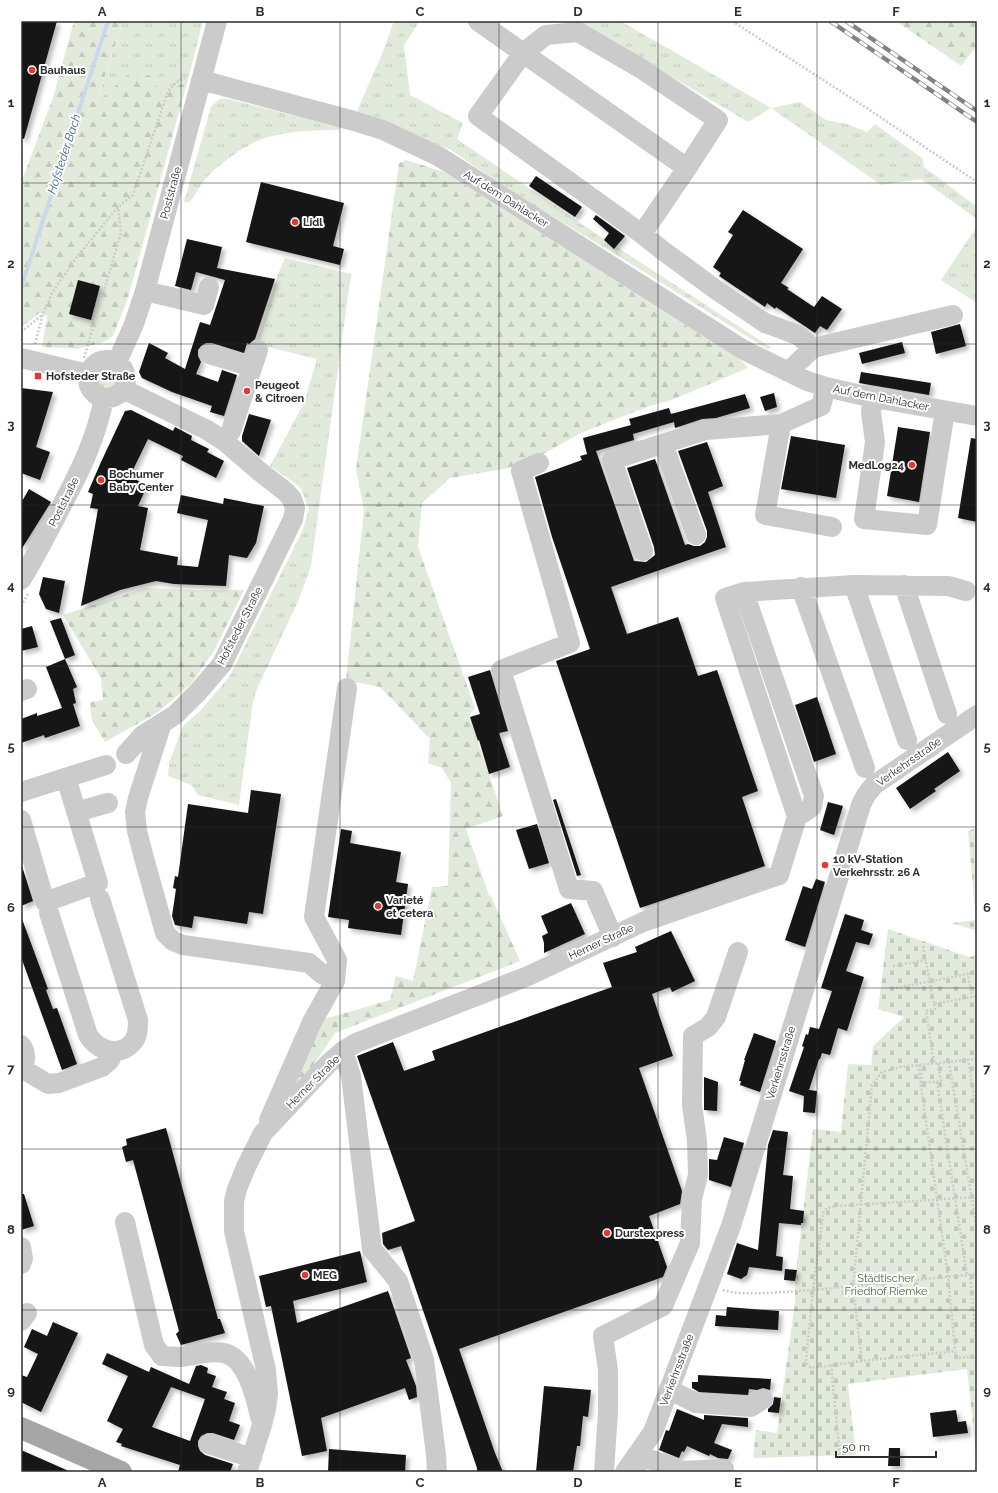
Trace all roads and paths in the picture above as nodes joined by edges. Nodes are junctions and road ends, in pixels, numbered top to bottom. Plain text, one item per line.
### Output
1 (217, 21) edge
2 (478, 21) edge
3 (732, 21) edge
4 (523, 53) junction
5 (201, 80) junction
6 (687, 168) junction
7 (977, 182) edge
8 (118, 208) junction
9 (642, 234) junction
10 (209, 287) dead end
11 (145, 291) junction
12 (43, 314) junction
13 (953, 315) dead end
14 (21, 332) edge
15 (813, 348) junction
16 (209, 354) dead end
17 (27, 359) edge
18 (117, 362) junction
19 (788, 372) junction
20 (84, 373) junction
21 (826, 387) junction
22 (123, 389) junction
23 (104, 398) junction
24 (873, 398) junction
25 (945, 411) junction
26 (977, 416) edge
27 (781, 424) junction
28 (224, 441) junction
29 (663, 444) junction
30 (539, 463) dead end
31 (832, 527) dead end
32 (696, 535) dead end
33 (643, 551) dead end
34 (21, 580) edge
35 (854, 585) junction
36 (904, 585) junction
37 (801, 587) junction
38 (966, 590) dead end
39 (347, 688) dead end
40 (947, 714) dead end
41 (977, 715) edge
42 (162, 723) junction
43 (907, 740) dead end
44 (126, 754) dead end
45 (106, 765) dead end
46 (865, 768) dead end
47 (66, 778) junction
48 (21, 792) edge
49 (108, 803) dead end
50 (76, 812) junction
51 (21, 820) edge
52 (100, 899) dead end
53 (49, 914) dead end
54 (613, 937) junction
55 (923, 946) dead end
56 (738, 952) dead end
57 (926, 960) junction
58 (893, 966) dead end
59 (335, 981) junction
60 (929, 981) junction
61 (896, 988) dead end
62 (977, 996) edge
63 (972, 997) junction
64 (934, 1004) junction
65 (21, 1045) edge
66 (114, 1051) junction
67 (343, 1051) junction
68 (968, 1059) junction
69 (977, 1059) edge
70 (949, 1062) junction
71 (934, 1063) junction
72 (938, 1063) junction
73 (919, 1065) junction
74 (22, 1070) edge
75 (937, 1082) junction
76 (977, 1117) edge
77 (263, 1133) junction
78 (972, 1197) junction
79 (977, 1197) edge
80 (955, 1199) junction
81 (937, 1200) junction
82 (861, 1205) junction
83 (125, 1222) dead end
84 (977, 1230) edge
85 (21, 1247) edge
86 (21, 1264) edge
87 (977, 1274) edge
88 (968, 1275) junction
89 (948, 1276) junction
90 (710, 1284) junction
91 (853, 1287) junction
92 (813, 1290) junction
93 (977, 1346) edge
94 (955, 1351) junction
95 (977, 1356) edge
96 (862, 1361) junction
97 (831, 1365) junction
98 (670, 1390) junction
99 (763, 1399) dead end
100 (262, 1425) junction
101 (21, 1428) edge
102 (209, 1444) dead end
103 (840, 1456) dead end
104 (637, 1464) edge
105 (249, 1465) edge
106 (724, 1469) dead end
107 (121, 1472) edge
108 (437, 1472) edge
109 (604, 1472) edge
110 (625, 1472) edge

1 - 5 street, Poststraße
2 - 4 street
3 - 7 path
4 - 6 street
4 - 6 street
4 - 9 street
5 - 8 path
5 - 11 street, Poststraße
5 - 19 street, Auf dem Dahlacker
6 - 9 street
8 - 12 path
8 - 20 path
9 - 15 street
10 - 11 street
11 - 18 street, Poststraße
12 - 14 path
12 - 17 path
13 - 15 street
15 - 19 street
16 - 28 street
17 - 20 street
18 - 20 street
18 - 22 street
19 - 21 street, Auf dem Dahlacker
20 - 23 street
21 - 24 street, Auf dem Dahlacker
21 - 27 street
22 - 23 street
22 - 28 street, Hofsteder Straße
23 - 34 street, Poststraße
24 - 25 street, Auf dem Dahlacker
24 - 25 street
25 - 26 street, Auf dem Dahlacker
27 - 29 street
27 - 31 street
28 - 42 street, Hofsteder Straße
29 - 32 street
29 - 33 street
30 - 54 street
35 - 36 street
35 - 37 street
35 - 43 street
36 - 38 street
36 - 40 street
37 - 46 street
37 - 54 street, Herner Straße
39 - 59 street
41 - 90 street, Verkehrsstraße
42 - 44 street, Hofsteder Straße
42 - 59 street
45 - 47 street
47 - 48 street
47 - 50 street
49 - 50 street
50 - 51 street
52 - 66 street
53 - 66 street
54 - 67 street, Herner Straße
55 - 57 path
56 - 109 street
57 - 58 path
57 - 60 path
59 - 77 street
60 - 61 path
60 - 63 path
60 - 64 path
62 - 63 path
63 - 64 path
64 - 71 path
65 - 74 street
66 - 74 street
67 - 77 street, Herner Straße
67 - 108 street
68 - 69 path
68 - 70 path
68 - 76 path
70 - 72 path
70 - 78 path
71 - 72 path
71 - 73 path
72 - 75 path
73 - 75 path
73 - 81 path
73 - 82 path
75 - 80 path
77 - 100 street, Herner Straße
78 - 79 path
78 - 80 path
78 - 84 path
80 - 81 path
80 - 88 path
81 - 82 path
81 - 89 path
82 - 91 path
82 - 92 path
83 - 100 street
85 - 86 street
87 - 88 path
88 - 89 path
88 - 93 path
89 - 91 path
89 - 94 path
90 - 92 path
90 - 98 street, Verkehrsstraße
91 - 92 path
91 - 96 path
92 - 97 path
94 - 95 path
94 - 96 path
96 - 97 path
97 - 103 path
98 - 99 street
98 - 104 street, Verkehrsstraße
100 - 105 street, Herner Straße
101 - 107 main road
102 - 105 street
104 - 106 street
104 - 110 street, Verkehrsstraße

